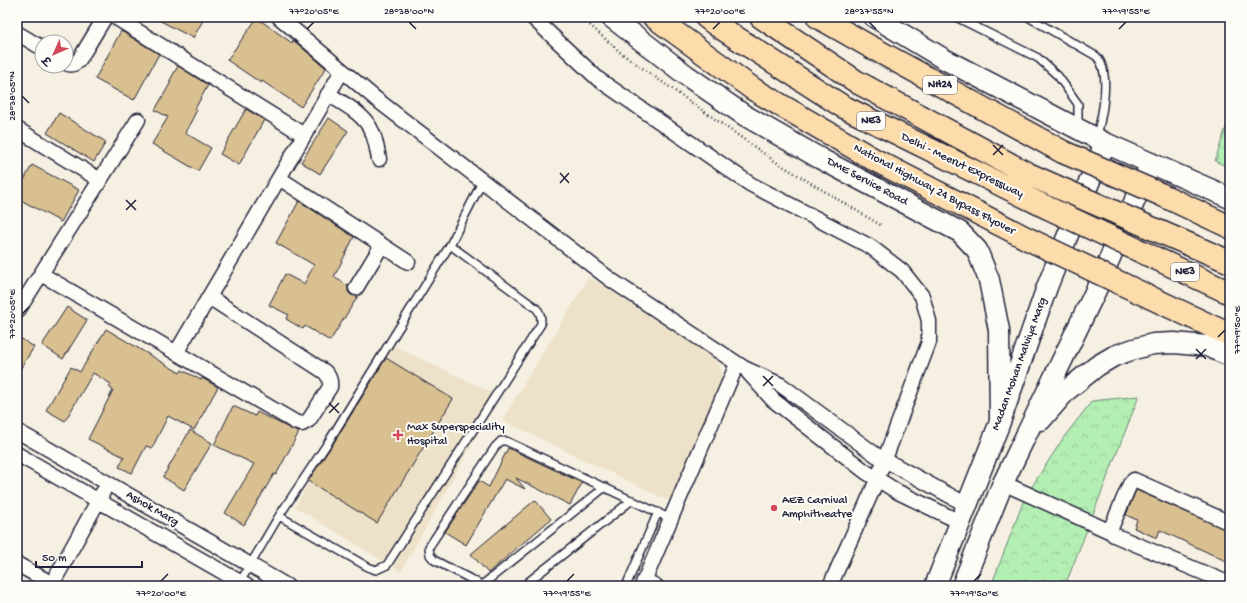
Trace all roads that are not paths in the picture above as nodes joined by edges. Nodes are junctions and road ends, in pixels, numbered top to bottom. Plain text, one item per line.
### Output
1 (105, 17) edge
2 (115, 17) edge
3 (279, 17) edge
4 (532, 17) edge
5 (611, 17) edge
6 (654, 17) edge
7 (706, 17) edge
8 (761, 17) edge
9 (818, 17) edge
10 (874, 17) edge
11 (956, 17) edge
12 (1028, 17) edge
13 (17, 33) edge
14 (34, 43) edge
15 (74, 63) edge
16 (342, 71) junction
17 (328, 94) junction
18 (138, 120) dead end
19 (1078, 128) junction
20 (17, 129) edge
21 (304, 135) junction
22 (1101, 140) junction
23 (379, 159) dead end
24 (1151, 163) junction
25 (279, 178) junction
26 (100, 180) junction
27 (482, 182) junction
28 (1230, 198) edge
29 (1230, 227) edge
30 (382, 245) junction
31 (450, 245) junction
32 (408, 262) dead end
33 (1230, 262) edge
34 (42, 274) junction
35 (356, 288) dead end
36 (1230, 293) edge
37 (209, 297) junction
38 (17, 312) edge
39 (1230, 335) edge
40 (176, 353) junction
41 (1230, 356) edge
42 (741, 366) junction
43 (1000, 422) junction
44 (17, 431) edge
45 (1022, 442) junction
46 (17, 454) edge
47 (885, 460) junction
48 (877, 480) junction
49 (1003, 483) junction
50 (108, 484) junction
51 (605, 487) junction
52 (98, 500) junction
53 (632, 500) junction
54 (658, 512) junction
55 (963, 514) junction
56 (279, 516) junction
57 (671, 519) junction
58 (1230, 523) edge
59 (1111, 532) junction
60 (17, 564) edge
61 (250, 564) junction
62 (243, 584) edge
63 (647, 584) edge
64 (1228, 584) edge
65 (53, 585) edge
66 (483, 585) edge
67 (286, 586) edge
68 (523, 586) edge
69 (626, 586) edge
70 (830, 586) edge
71 (935, 586) edge
72 (962, 586) edge

1 - 15 street
2 - 21 street
3 - 16 street
4 - 47 street
5 - 43 main road, DME Service Road
6 - 39 highway, National Highway 24 Bypass Flyover, bridge
7 - 36 highway, Delhi - Meerut Expressway / NE3, bridge
8 - 33 highway, Delhi - Meerut Expressway / NE3, bridge
9 - 29 highway, NH24, bridge
10 - 19 main road
11 - 19 lane
12 - 22 lane
13 - 14 street
16 - 17 street
16 - 27 street
17 - 21 street
17 - 23 street
18 - 26 street
19 - 22 main road
20 - 26 street
21 - 25 street
22 - 24 main road
22 - 43 main road, Madan Mohan Malviya Marg
24 - 28 main road
24 - 45 main road
25 - 30 street
25 - 37 street
26 - 34 street
27 - 31 lane
27 - 42 street
30 - 32 street
30 - 35 street
31 - 56 lane
31 - 56 lane
34 - 38 street
34 - 40 street
37 - 40 street
37 - 40 street
41 - 45 main road
42 - 47 street
42 - 48 street
42 - 57 street
43 - 55 main road, Madan Mohan Malviya Marg
44 - 50 street, Ashok Marg
45 - 49 main road
46 - 52 street, Ashok Marg
47 - 48 street
47 - 55 street
48 - 55 street
48 - 70 street
49 - 59 street
49 - 72 main road
50 - 52 street
50 - 61 street, Ashok Marg
51 - 53 lane
51 - 66 lane
51 - 66 lane
52 - 62 street, Ashok Marg
52 - 65 street
53 - 54 lane
53 - 68 lane
54 - 57 lane
54 - 69 lane
55 - 71 main road, Madan Mohan Malviya Marg
56 - 61 lane
57 - 63 street
58 - 59 street
59 - 64 street
60 - 65 street
61 - 62 lane
61 - 67 street, Ashok Marg

